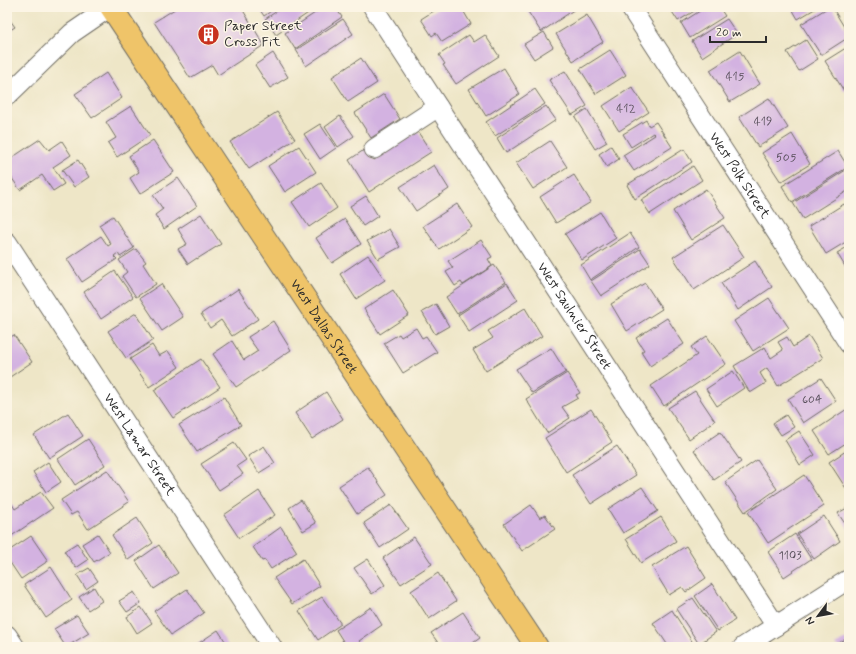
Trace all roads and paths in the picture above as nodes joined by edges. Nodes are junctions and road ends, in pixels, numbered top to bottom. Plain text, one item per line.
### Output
1 (111, 7) edge
2 (373, 7) edge
3 (630, 7) edge
4 (7, 96) edge
5 (438, 107) junction
6 (374, 149) dead end
7 (7, 242) edge
8 (849, 344) edge
9 (849, 579) edge
10 (776, 626) junction
11 (7, 635) edge
12 (15, 647) edge
13 (272, 647) edge
14 (537, 647) edge
15 (743, 647) edge

1 - 4 street
1 - 14 main road, West Dallas Street
2 - 5 street, West Saulnier Street
3 - 8 street, West Polk Street
5 - 6 street
5 - 10 street, West Saulnier Street
7 - 13 street, West Lamar Street
9 - 10 street
10 - 15 street
11 - 12 street

